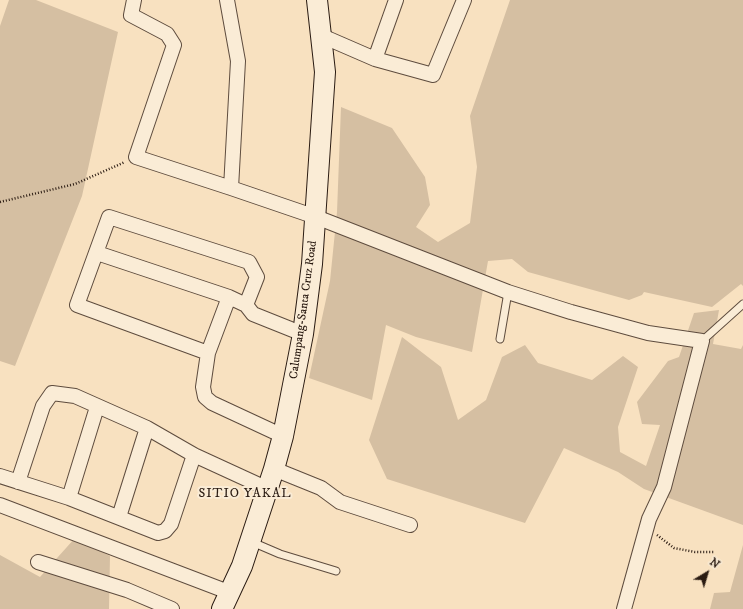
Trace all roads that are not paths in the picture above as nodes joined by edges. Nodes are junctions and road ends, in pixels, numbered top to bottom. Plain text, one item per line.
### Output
1 (134, 0) edge
2 (227, 0) edge
3 (317, 0) edge
4 (396, 0) edge
5 (464, 0) edge
6 (322, 36) junction
7 (375, 59) junction
8 (231, 188) junction
9 (316, 217) junction
10 (97, 253) junction
11 (508, 292) junction
12 (229, 297) junction
13 (743, 304) edge
14 (246, 305) junction
15 (303, 334) junction
16 (500, 339) dead end
17 (702, 341) junction
18 (208, 353) junction
19 (97, 407) junction
20 (147, 428) junction
21 (283, 436) junction
22 (194, 455) junction
23 (274, 469) junction
24 (0, 476) edge
25 (18, 482) junction
26 (268, 489) junction
27 (69, 498) junction
28 (0, 505) edge
29 (119, 517) junction
30 (410, 525) dead end
31 (250, 541) junction
32 (38, 562) dead end
33 (336, 572) dead end
34 (226, 601) edge
35 (172, 609) edge
36 (624, 609) edge

1 - 8 street
2 - 8 street
3 - 6 main road, Calumpang-Santa Cruz Road
4 - 7 street
5 - 7 street
6 - 7 street
6 - 9 main road, Calumpang-Santa Cruz Road
8 - 9 street
9 - 11 street
9 - 15 main road, Calumpang-Santa Cruz Road
10 - 12 street
10 - 14 street
10 - 18 street
11 - 16 lane
11 - 17 street
12 - 14 street
12 - 18 street
13 - 17 lane
14 - 15 street
15 - 21 main road, Calumpang-Santa Cruz Road
17 - 36 street
18 - 21 street
19 - 20 street
19 - 25 street
19 - 27 street
20 - 22 street
20 - 29 street
21 - 23 main road, Calumpang-Santa Cruz Road
22 - 26 street
22 - 29 street
23 - 26 main road, Calumpang-Santa Cruz Road
23 - 30 street
24 - 25 street
25 - 27 street
26 - 31 main road, Calumpang-Santa Cruz Road
27 - 29 street
28 - 34 street
31 - 33 lane
31 - 34 main road, Calumpang-Santa Cruz Road
32 - 35 street

